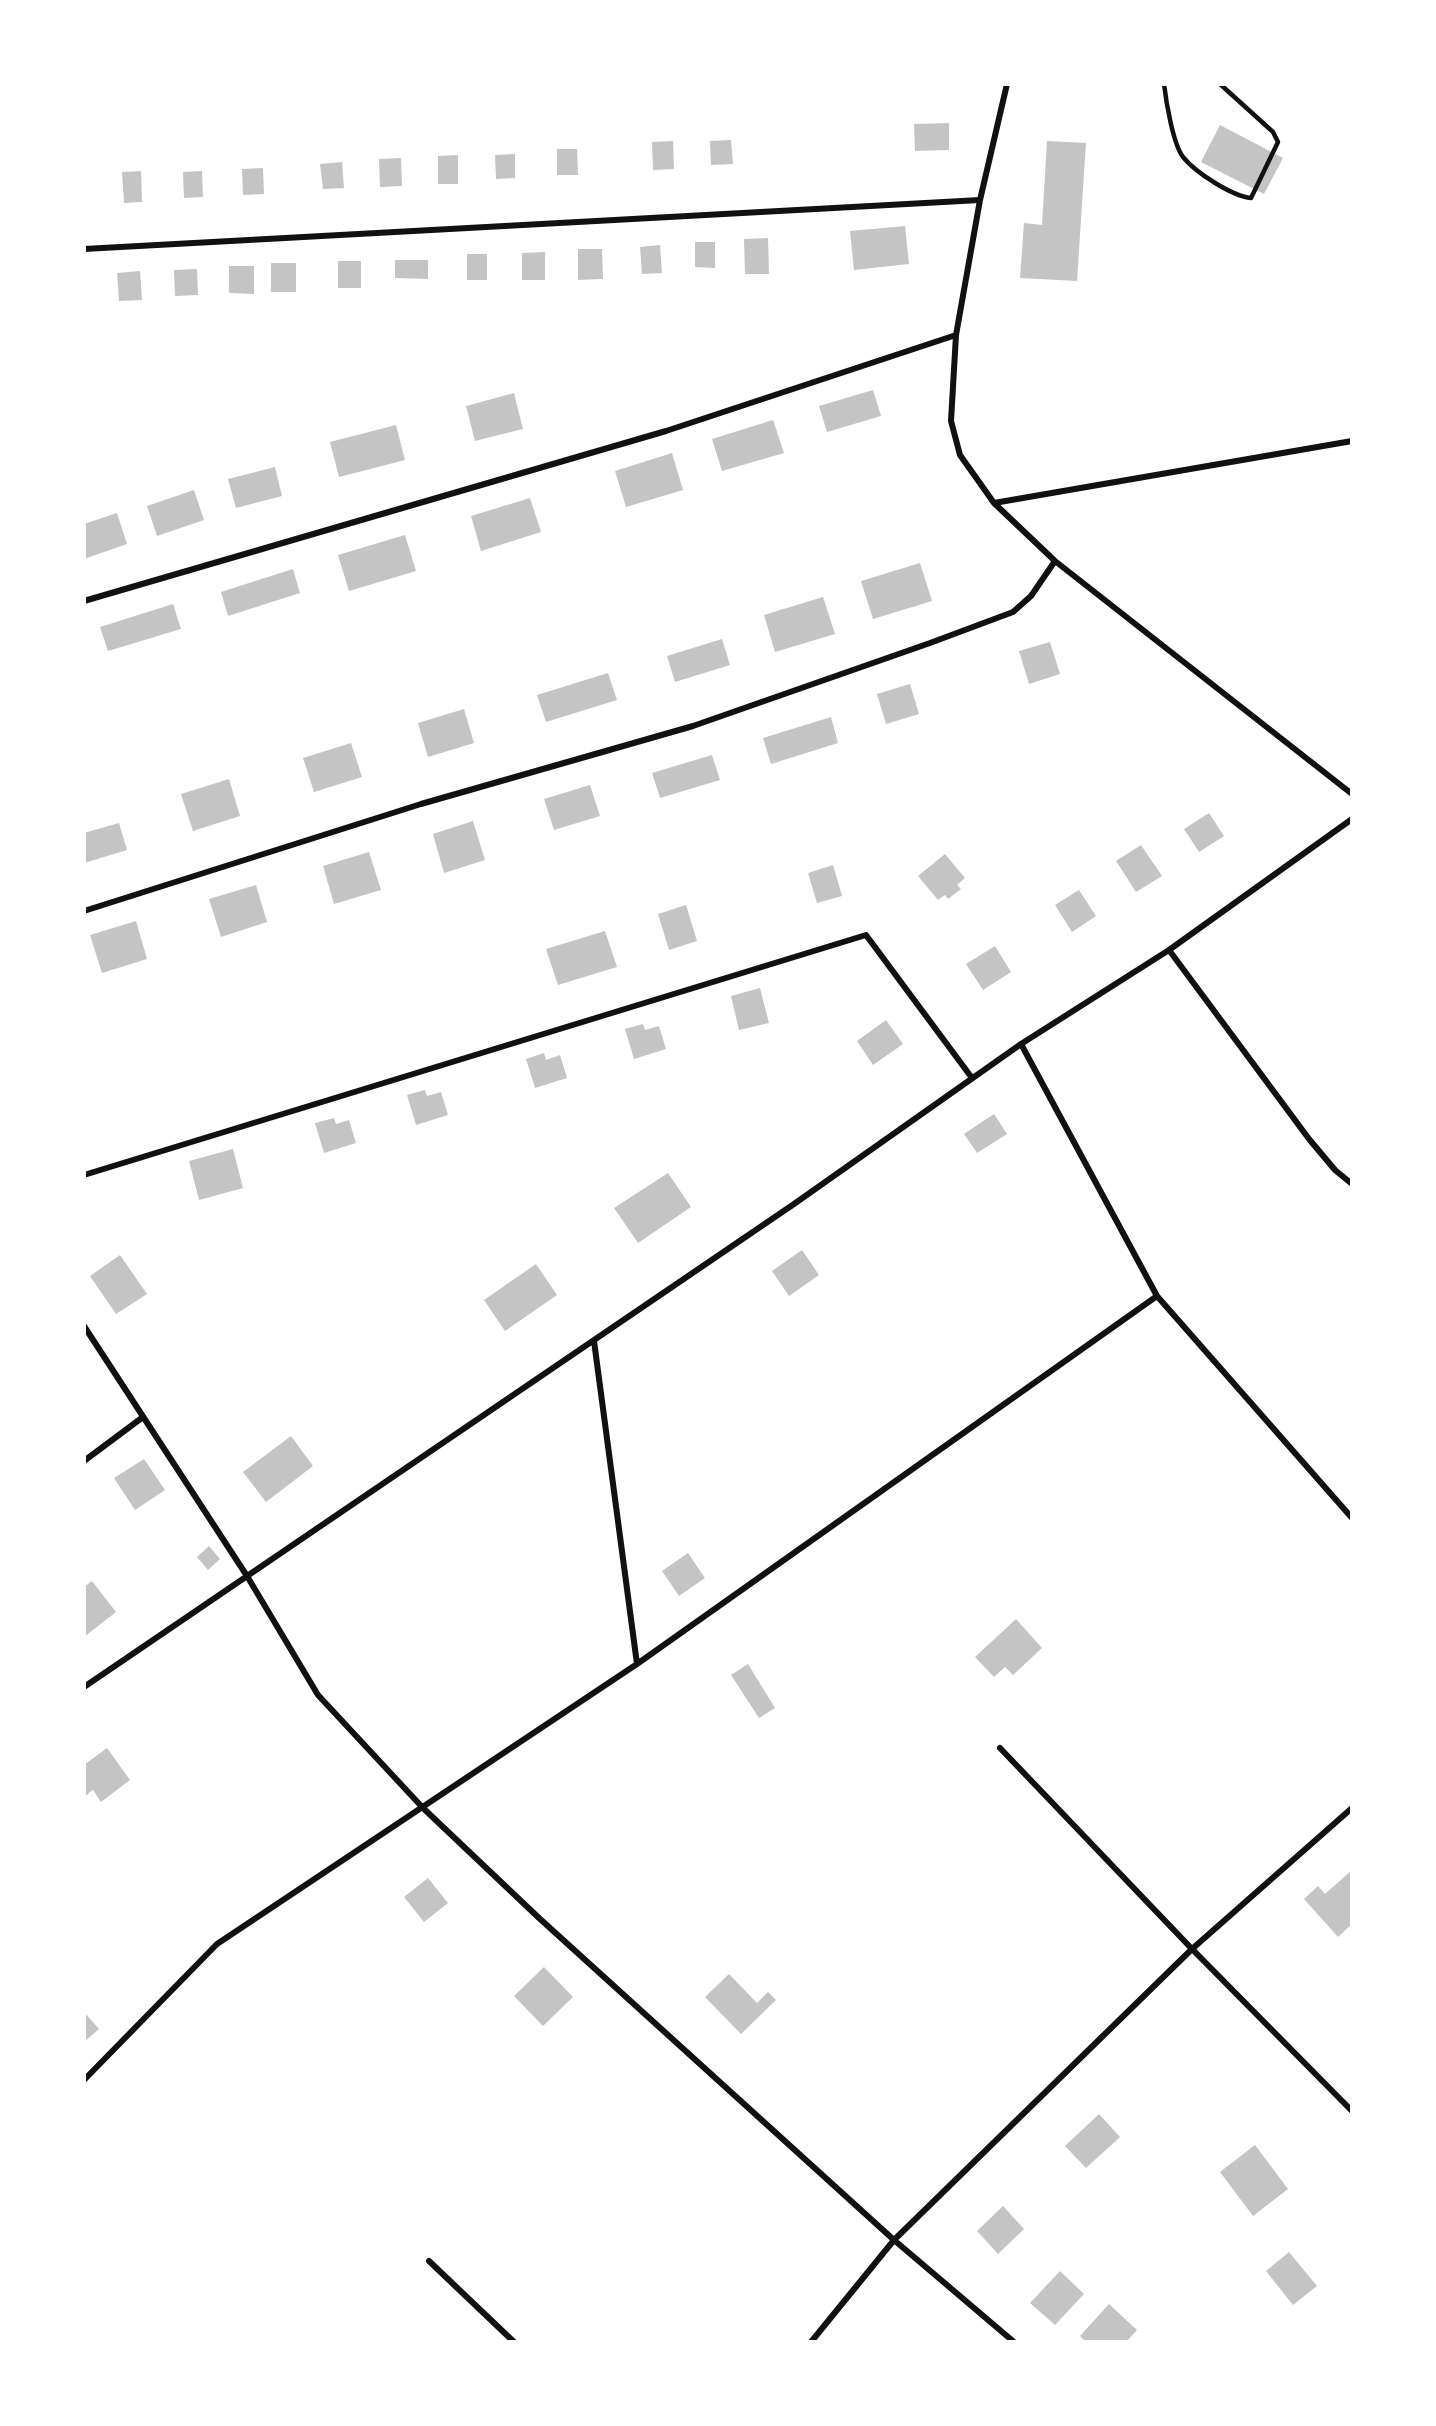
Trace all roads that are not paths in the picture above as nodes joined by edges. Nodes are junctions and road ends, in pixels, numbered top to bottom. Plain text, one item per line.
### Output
1 (1007, 84) edge
2 (1164, 84) edge
3 (1220, 84) edge
4 (980, 200) junction
5 (84, 249) edge
6 (956, 334) junction
7 (1352, 441) edge
8 (994, 503) junction
9 (1055, 561) junction
10 (84, 601) edge
11 (1352, 794) edge
12 (1352, 819) edge
13 (84, 910) edge
14 (1169, 950) junction
15 (1021, 1044) junction
16 (972, 1078) junction
17 (84, 1175) edge
18 (1352, 1184) edge
19 (1157, 1296) junction
20 (84, 1326) edge
21 (594, 1341) junction
22 (143, 1417) junction
23 (84, 1461) edge
24 (1352, 1518) edge
25 (247, 1576) junction
26 (637, 1664) junction
27 (84, 1687) edge
28 (1000, 1748) dead end
29 (423, 1808) junction
30 (1352, 1808) edge
31 (1192, 1949) junction
32 (84, 2080) edge
33 (1352, 2111) edge
34 (894, 2240) junction
35 (429, 2260) dead end
36 (514, 2342) edge
37 (811, 2342) edge
38 (1014, 2342) edge

1 - 4 street
2 - 3 lane
4 - 5 street
4 - 6 street
6 - 8 street
6 - 10 street
7 - 8 street
8 - 9 street
9 - 11 street
9 - 13 street
12 - 14 street
14 - 15 street
14 - 18 street
15 - 16 street
15 - 19 street
16 - 17 street
16 - 21 street
19 - 24 street
19 - 26 street
20 - 22 street
21 - 25 street
21 - 26 street
22 - 23 street
22 - 25 street
25 - 27 street
25 - 29 street
26 - 29 street
28 - 31 street
29 - 32 street
29 - 34 street
30 - 31 street
31 - 33 street
31 - 34 street
34 - 37 street
34 - 38 street
35 - 36 street

